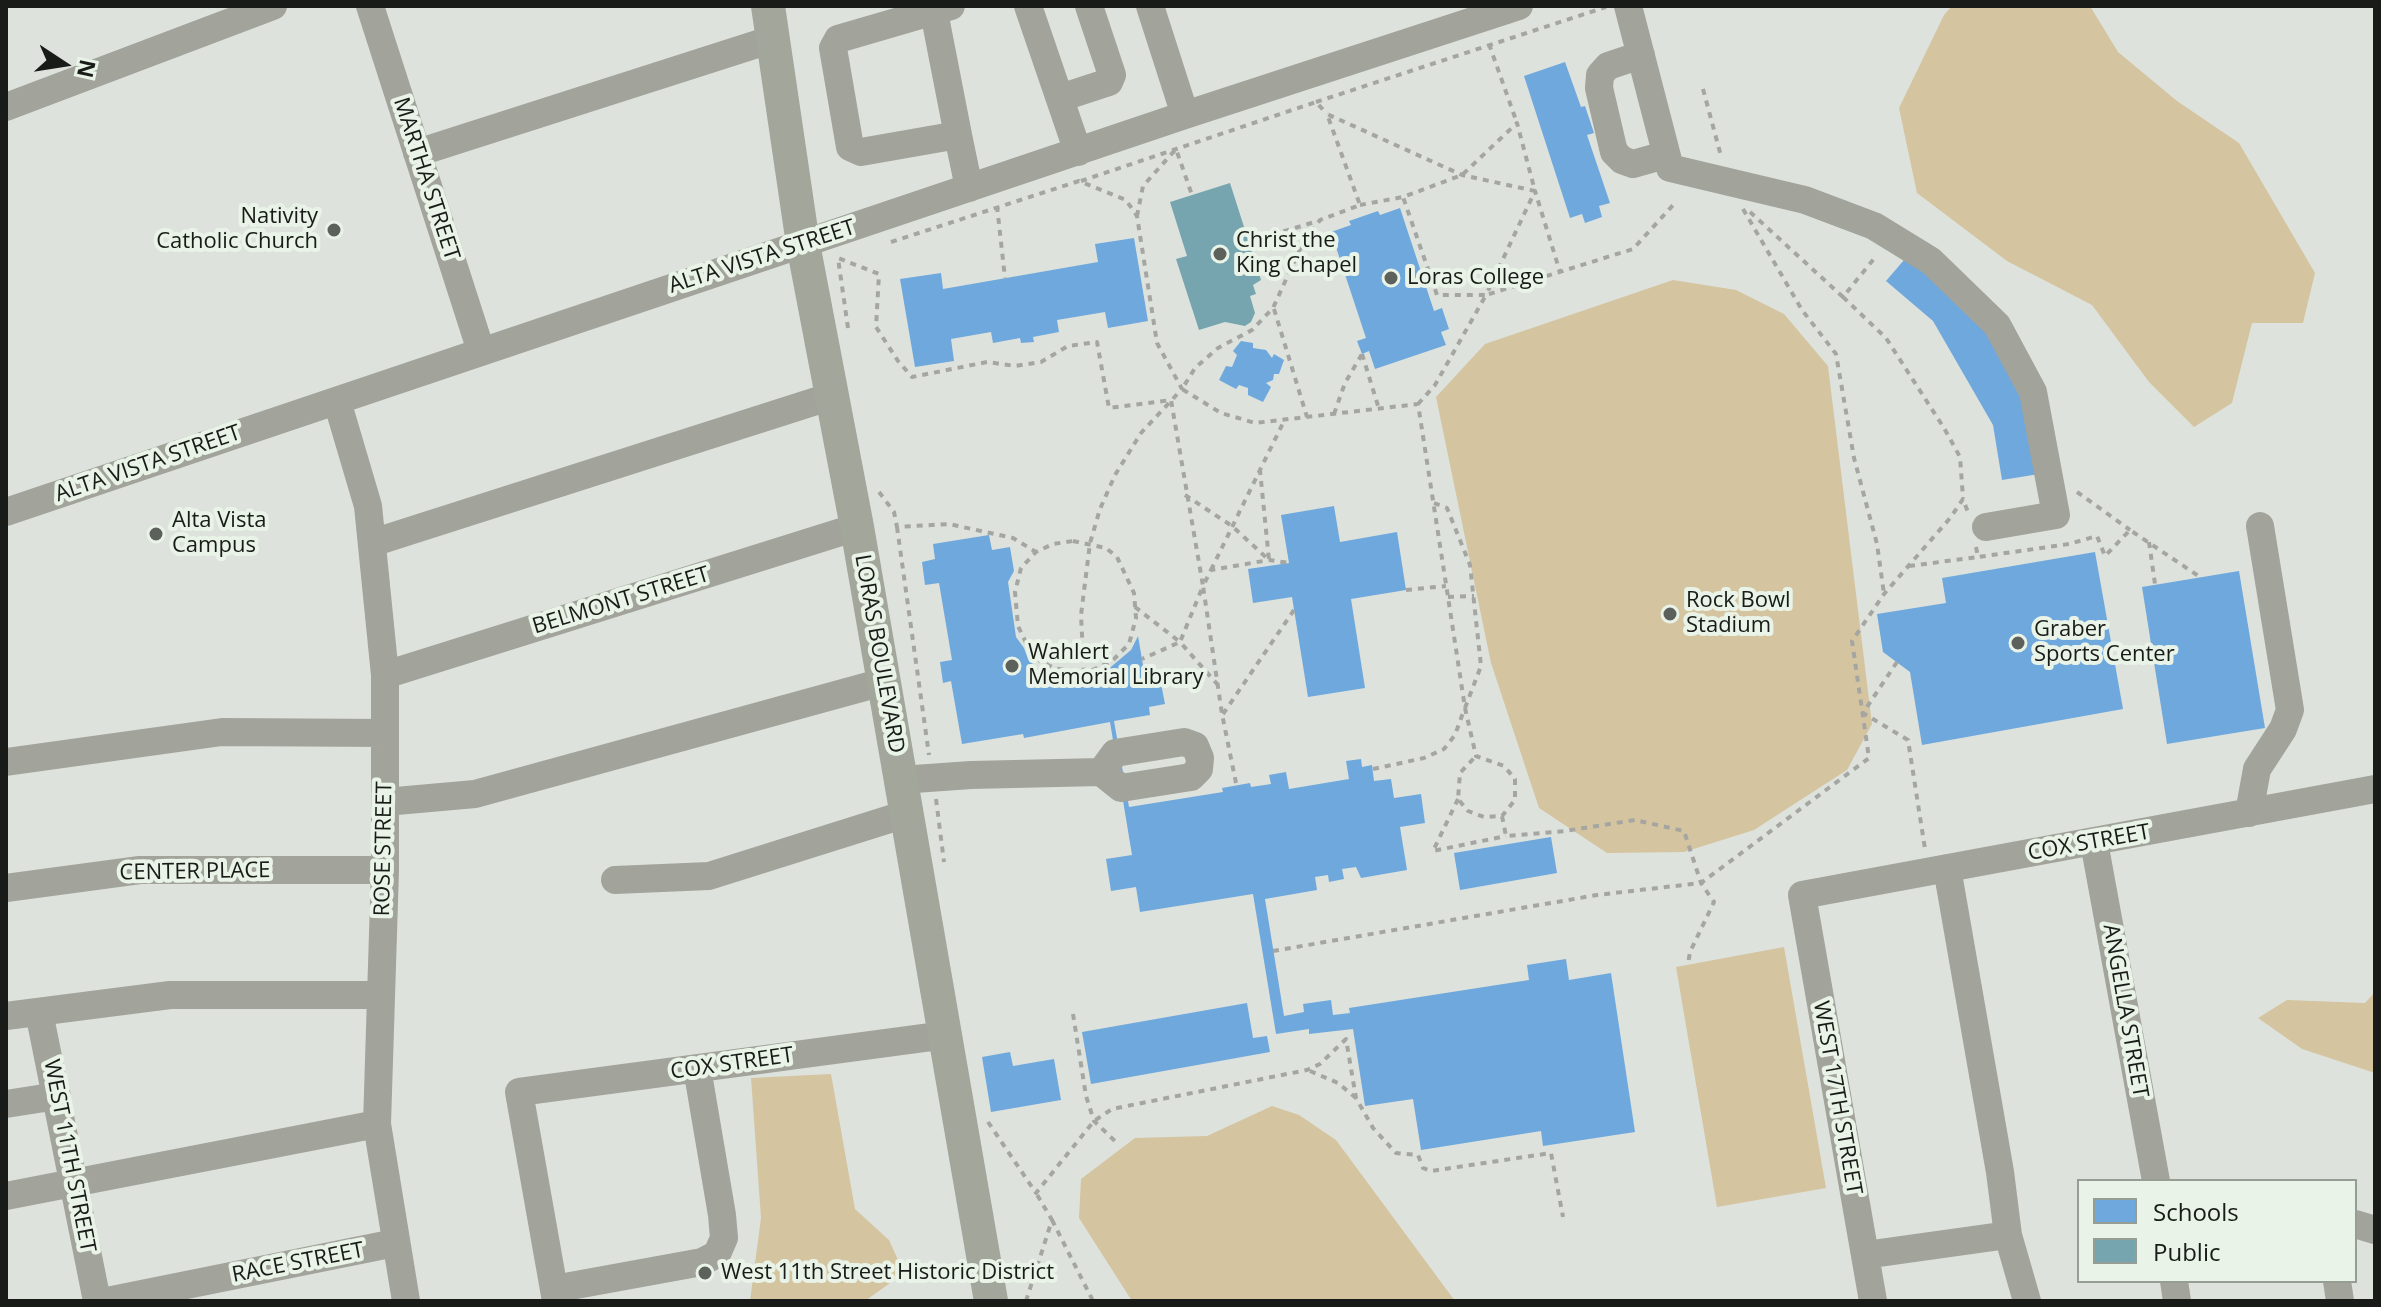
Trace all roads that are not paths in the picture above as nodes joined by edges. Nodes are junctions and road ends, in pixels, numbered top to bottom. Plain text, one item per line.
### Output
1 (273, 6) edge
2 (370, 6) edge
3 (1028, 6) edge
4 (1089, 6) edge
5 (1150, 6) edge
6 (1519, 6) edge
7 (1628, 6) edge
8 (943, 9) edge
9 (1490, 10) edge
10 (771, 22) edge
11 (1641, 55) junction
12 (1060, 98) junction
13 (6, 107) edge
14 (1185, 115) junction
15 (958, 135) junction
16 (1078, 152) junction
17 (417, 153) junction
18 (1665, 155) junction
19 (987, 191) junction
20 (817, 258) junction
21 (481, 351) junction
22 (832, 396) junction
23 (337, 401) junction
24 (6, 512) edge
25 (2260, 526) dead end
26 (857, 527) junction
27 (1977, 528) road end
28 (372, 543) junction
29 (385, 675) junction
30 (883, 682) junction
31 (385, 733) junction
32 (6, 762) edge
33 (1101, 772) dead end
34 (916, 778) junction
35 (2375, 789) edge
36 (385, 802) junction
37 (2249, 813) junction
38 (906, 814) junction
39 (2094, 842) junction
40 (385, 870) junction
41 (1938, 870) junction
42 (615, 880) dead end
43 (6, 888) edge
44 (1802, 895) joint
45 (381, 995) junction
46 (39, 1012) junction
47 (6, 1016) edge
48 (946, 1035) junction
49 (697, 1068) junction
50 (57, 1096) junction
51 (6, 1104) edge
52 (377, 1124) junction
53 (2156, 1179) edge
54 (74, 1184) junction
55 (6, 1196) edge
56 (2008, 1235) junction
57 (395, 1243) junction
58 (1865, 1255) junction
59 (555, 1295) edge
60 (97, 1301) edge
61 (107, 1301) edge
62 (406, 1301) edge
63 (991, 1301) edge
64 (1873, 1301) edge
65 (2027, 1301) edge

1 - 13 street
2 - 17 street, MARTHA STREET
3 - 12 street
4 - 12 street
5 - 14 street
6 - 9 street, ALTA VISTA STREET
7 - 11 street
8 - 15 street
8 - 15 street
9 - 14 street, ALTA VISTA STREET
10 - 17 street
10 - 20 main road, LORAS BOULEVARD
11 - 18 street
11 - 18 street
12 - 16 street
14 - 16 street, ALTA VISTA STREET
15 - 19 street
16 - 19 street, ALTA VISTA STREET
17 - 21 street, MARTHA STREET
18 - 27 street
19 - 20 street, ALTA VISTA STREET
20 - 21 street, ALTA VISTA STREET
20 - 22 main road, LORAS BOULEVARD
21 - 23 street, ALTA VISTA STREET
22 - 26 main road, LORAS BOULEVARD
22 - 28 street
23 - 24 street, ALTA VISTA STREET
23 - 28 street, ROSE STREET
25 - 37 street
26 - 29 street, BELMONT STREET
26 - 30 main road, LORAS BOULEVARD
28 - 29 street, ROSE STREET
29 - 31 street, ROSE STREET
30 - 34 main road, LORAS BOULEVARD
30 - 36 street
31 - 32 street
31 - 36 street, ROSE STREET
33 - 34 street
34 - 38 main road, LORAS BOULEVARD
35 - 37 street, COX STREET
36 - 40 street, ROSE STREET
37 - 39 street, COX STREET
38 - 42 street
38 - 48 main road, LORAS BOULEVARD
39 - 41 street, COX STREET
39 - 53 street, ANGELLA STREET
40 - 43 street, CENTER PLACE
40 - 45 street, ROSE STREET
41 - 44 street, COX STREET
41 - 56 street
44 - 58 street, WEST 17TH STREET
45 - 46 street
45 - 52 street, ROSE STREET
46 - 47 street
46 - 50 street, WEST 11TH STREET
48 - 49 street, COX STREET
48 - 63 main road, LORAS BOULEVARD
49 - 59 street
49 - 59 street, COX STREET
50 - 51 street
50 - 54 street, WEST 11TH STREET
52 - 54 street
52 - 57 street, ROSE STREET
54 - 55 street
54 - 60 street, WEST 11TH STREET
56 - 58 street
56 - 65 street
57 - 61 street, RACE STREET
57 - 62 street, ROSE STREET
58 - 64 street, WEST 17TH STREET

